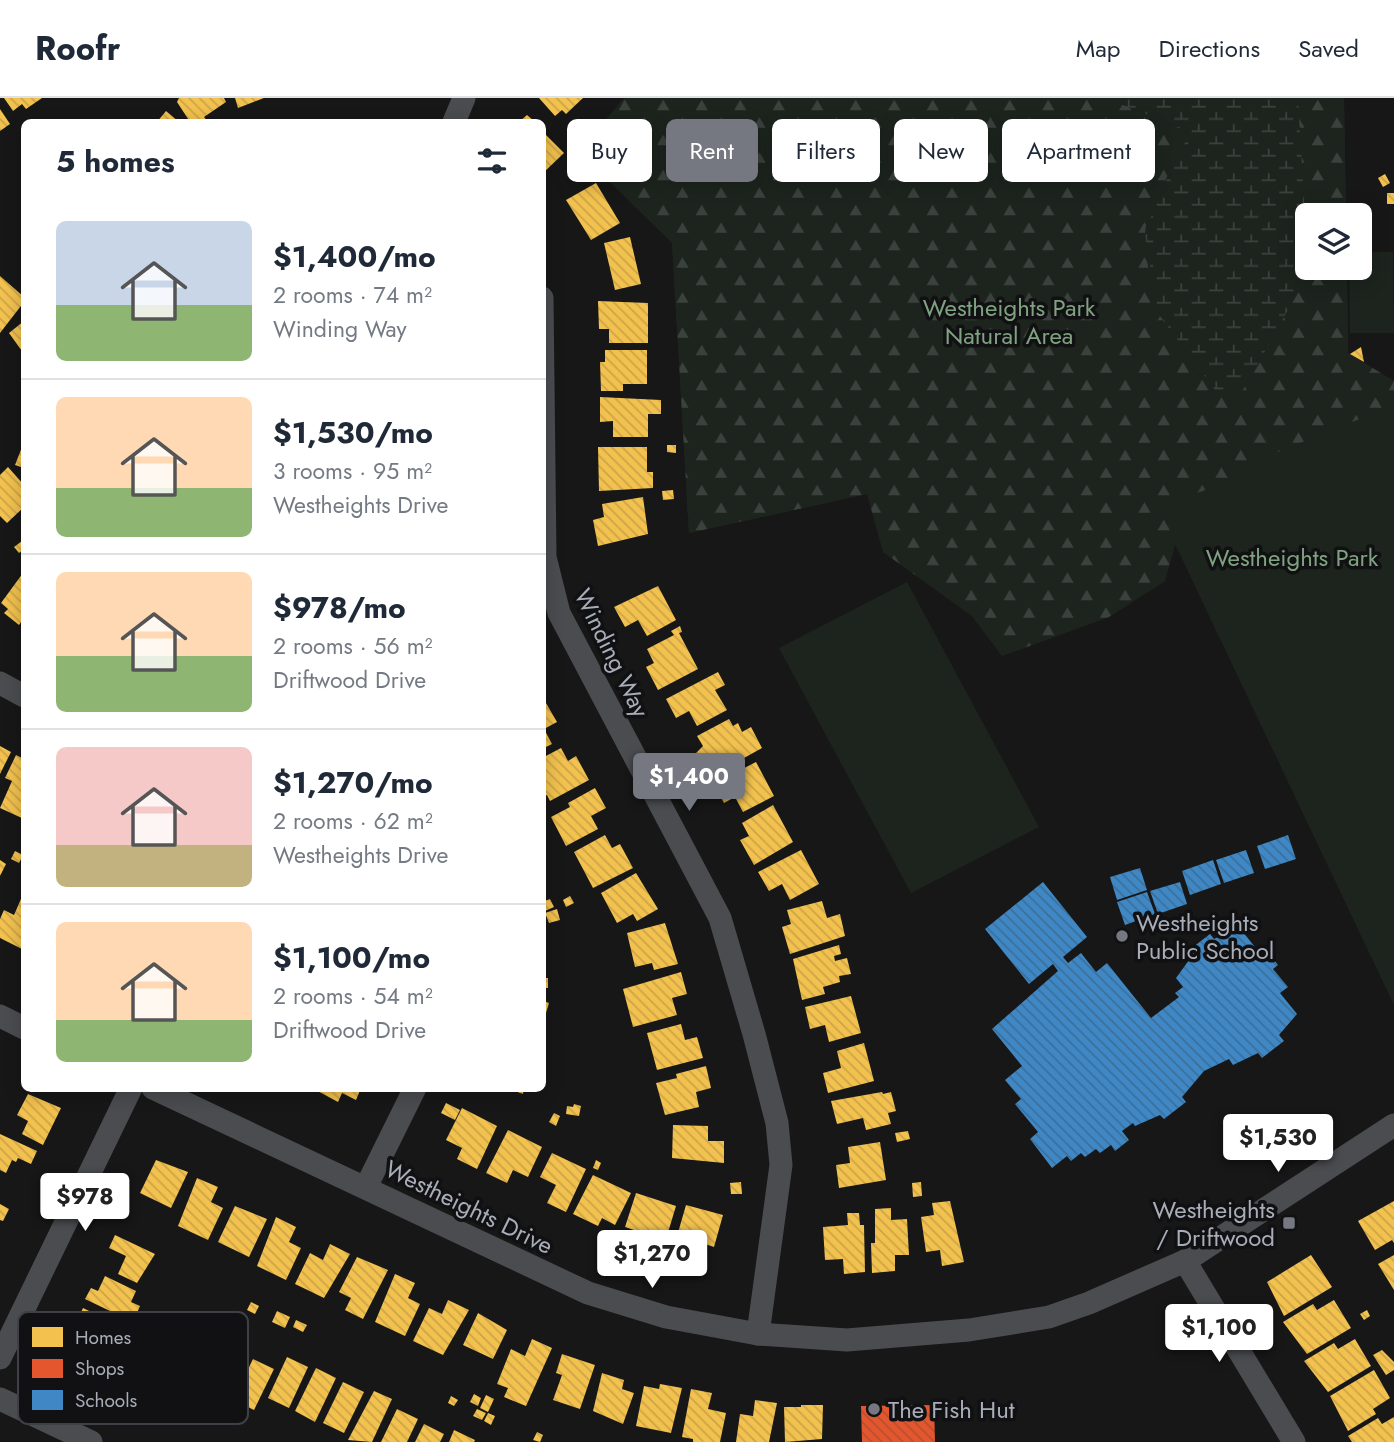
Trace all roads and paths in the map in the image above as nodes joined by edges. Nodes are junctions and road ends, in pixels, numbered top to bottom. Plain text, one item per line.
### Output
1 (464, 98) edge
2 (455, 119) edge
3 (546, 562) edge
4 (0, 683) edge
5 (21, 694) edge
6 (0, 1016) edge
7 (21, 1026) edge
8 (129, 1092) edge
9 (162, 1092) edge
10 (413, 1092) edge
11 (1394, 1125) edge
12 (366, 1187) junction
13 (1185, 1261) junction
14 (22, 1312) edge
15 (18, 1321) edge
16 (758, 1334) junction
17 (0, 1358) edge
18 (0, 1399) edge
19 (18, 1408) edge
20 (53, 1424) edge
21 (91, 1442) edge
22 (1294, 1442) edge

1 - 2 street
3 - 16 street, Winding Way
4 - 5 street
6 - 7 street
8 - 14 street
9 - 12 street, Westheights Drive
10 - 12 street
11 - 13 street, Westheights Drive
12 - 16 street, Westheights Drive
13 - 16 street, Westheights Drive
13 - 22 street
15 - 17 street
18 - 19 street
20 - 21 street

